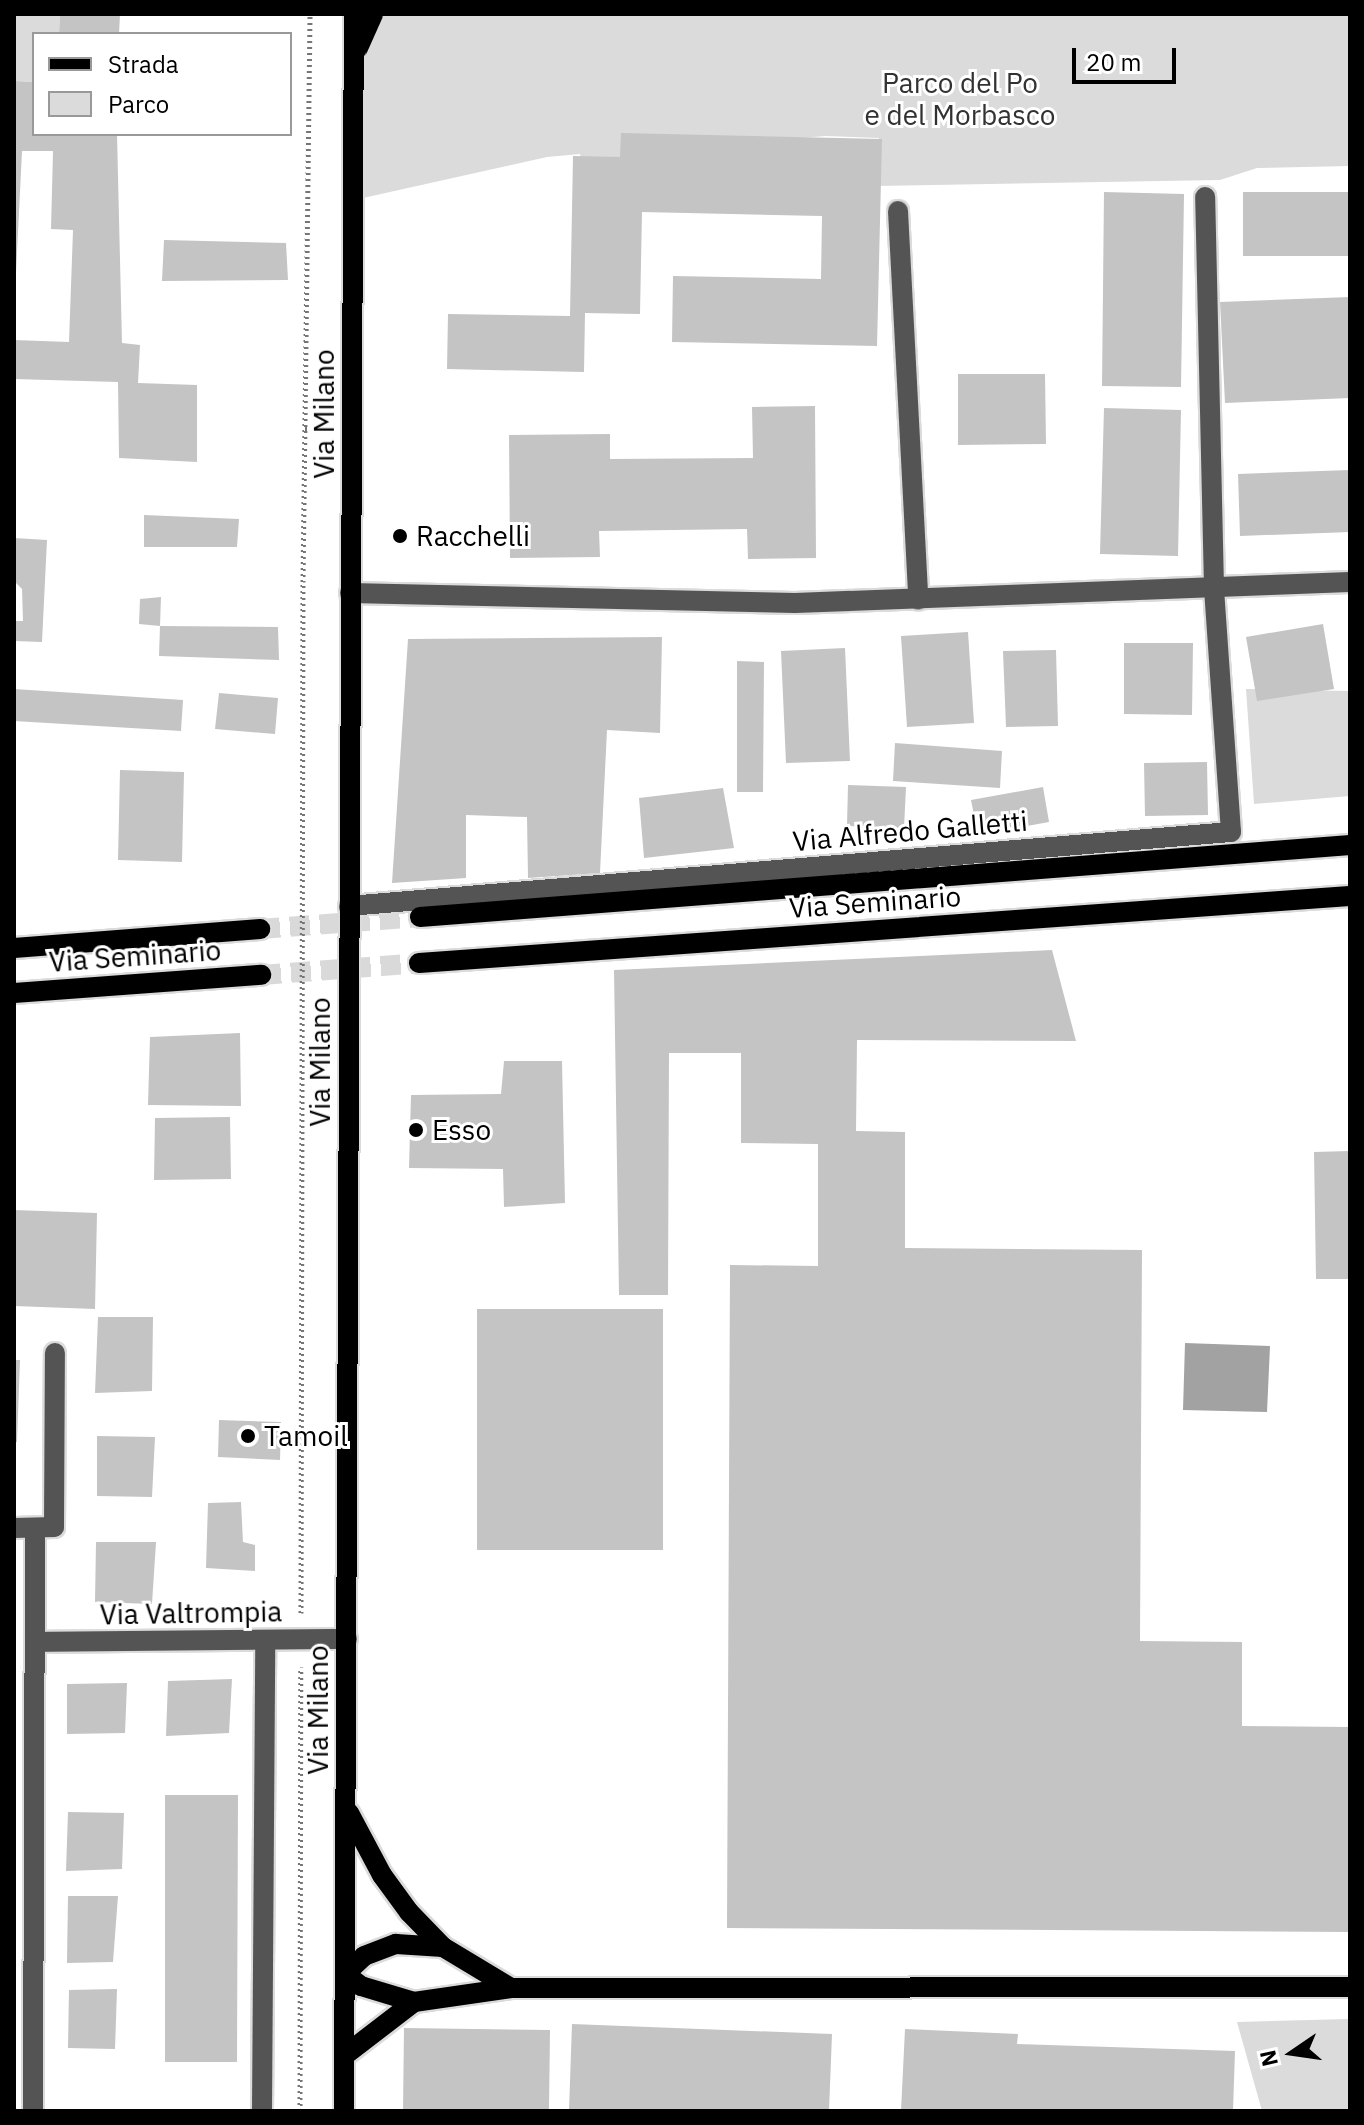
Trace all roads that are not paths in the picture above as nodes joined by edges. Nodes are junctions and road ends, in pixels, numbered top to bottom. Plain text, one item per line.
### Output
1 (354, 14) edge
2 (373, 14) edge
3 (354, 59) junction
4 (1205, 197) dead end
5 (898, 211) dead end
6 (1350, 582) edge
7 (1214, 587) junction
8 (350, 593) junction
9 (918, 599) junction
10 (1345, 844) edge
11 (1345, 897) edge
12 (349, 906) junction
13 (420, 917) tunnel mouth
14 (260, 929) tunnel mouth
15 (14, 948) edge
16 (419, 963) tunnel mouth
17 (261, 975) tunnel mouth
18 (14, 993) edge
19 (55, 1353) dead end
20 (14, 1528) edge
21 (35, 1528) junction
22 (347, 1639) junction
23 (265, 1640) junction
24 (35, 1642) junction
25 (346, 1803) junction
26 (443, 1947) junction
27 (345, 1974) junction
28 (1350, 1987) edge
29 (511, 1988) junction
30 (414, 2002) junction
31 (345, 2055) junction
32 (33, 2111) edge
33 (262, 2111) edge
34 (344, 2111) edge

1 - 3 main road, Via Milano
2 - 3 main road
3 - 8 main road, Via Milano
4 - 7 street, Via Alfredo Galletti
5 - 9 street
6 - 7 street
7 - 9 street
7 - 12 street, Via Alfredo Galletti
8 - 9 street
8 - 12 main road, Via Milano
10 - 13 main road, Via Seminario
11 - 16 main road, Via Seminario
12 - 22 main road, Via Milano
14 - 15 main road, Via Seminario
17 - 18 main road, Via Seminario
19 - 21 street
20 - 21 street
21 - 24 street
22 - 23 street, Via Valtrompia
22 - 25 main road, Via Milano
23 - 24 street, Via Valtrompia
23 - 33 street
24 - 32 street
25 - 26 main road
25 - 27 main road, Via Milano
26 - 27 main road
26 - 29 main road
27 - 30 main road
27 - 31 main road, Via Milano
28 - 29 main road
29 - 30 main road
30 - 31 main road
31 - 34 main road, Via Milano

